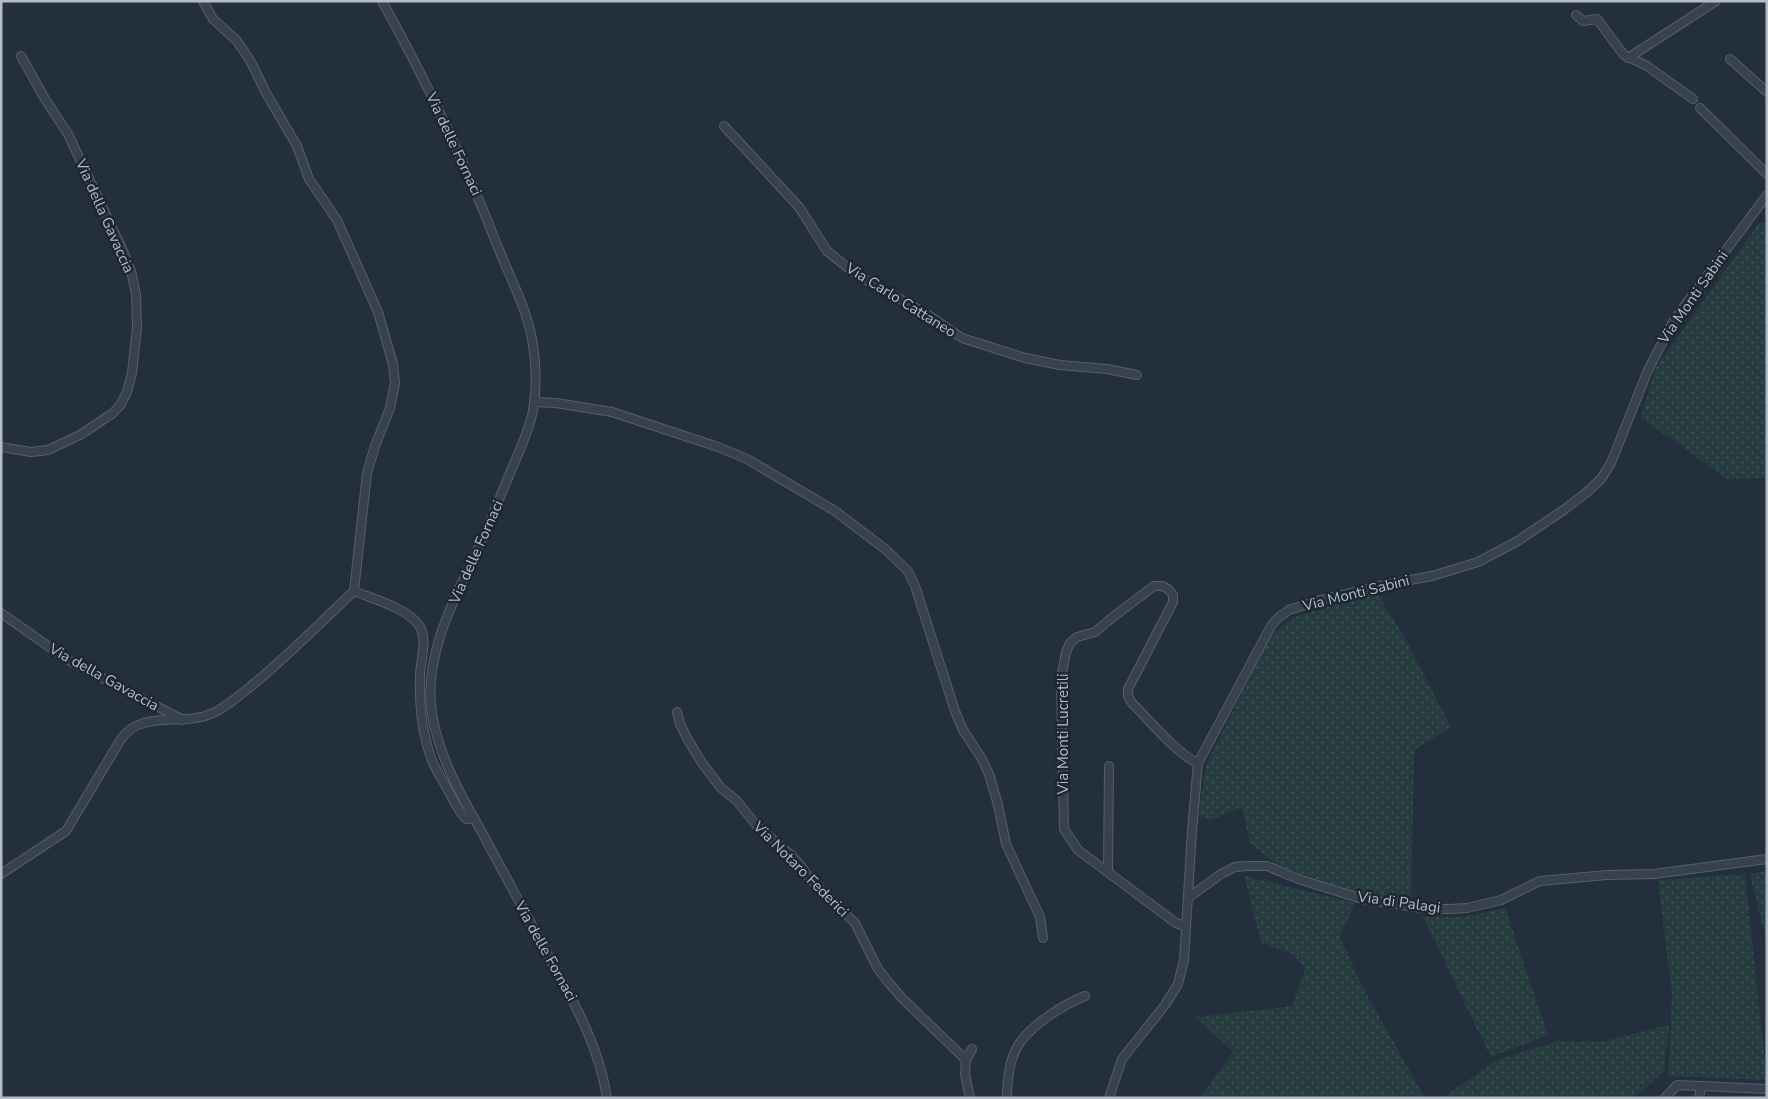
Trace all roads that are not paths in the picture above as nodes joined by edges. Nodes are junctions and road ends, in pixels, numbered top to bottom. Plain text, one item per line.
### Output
1 (203, 1) edge
2 (382, 1) edge
3 (1716, 1) edge
4 (1576, 15) dead end
5 (21, 56) dead end
6 (1628, 58) junction
7 (1730, 59) dead end
8 (1767, 92) edge
9 (1692, 99) dead end
10 (1700, 108) dead end
11 (724, 126) dead end
12 (1767, 174) edge
13 (1767, 195) edge
14 (1136, 375) dead end
15 (534, 402) junction
16 (1, 447) edge
17 (354, 591) junction
18 (1, 613) edge
19 (677, 712) dead end
20 (185, 720) junction
21 (1198, 763) junction
22 (1109, 766) dead end
23 (474, 818) junction
24 (1767, 859) edge
25 (1108, 872) junction
26 (1, 874) edge
27 (1188, 898) junction
28 (1186, 927) junction
29 (1043, 938) dead end
30 (1085, 996) dead end
31 (972, 1049) dead end
32 (966, 1060) junction
33 (1701, 1087) junction
34 (1767, 1089) edge
35 (607, 1098) edge
36 (970, 1098) edge
37 (1008, 1098) edge
38 (1110, 1098) edge
39 (1665, 1098) edge
40 (1699, 1098) edge

1 - 17 street
2 - 15 street, Via delle Fornaci
3 - 6 street
4 - 6 street
5 - 16 street, Via della Gavaccia
6 - 9 street
7 - 8 street
10 - 12 street
11 - 14 street, Via Carlo Cattaneo
13 - 21 street, Via Monti Sabini
15 - 23 street, Via delle Fornaci
15 - 29 street
17 - 20 street
17 - 23 street
18 - 20 street, Via della Gavaccia
19 - 32 street, Via Notaro Federici
20 - 26 street
21 - 25 street, Via Monti Lucretili
21 - 27 street, Via Monti Sabini
22 - 25 street
23 - 35 street, Via delle Fornaci
24 - 27 street, Via di Palagi
25 - 28 street, Via Monti Lucretili
27 - 28 street, Via Monti Sabini
28 - 38 street, Via Monti Sabini
30 - 37 street
31 - 32 street
32 - 36 street
33 - 34 street
33 - 39 street
33 - 40 street

